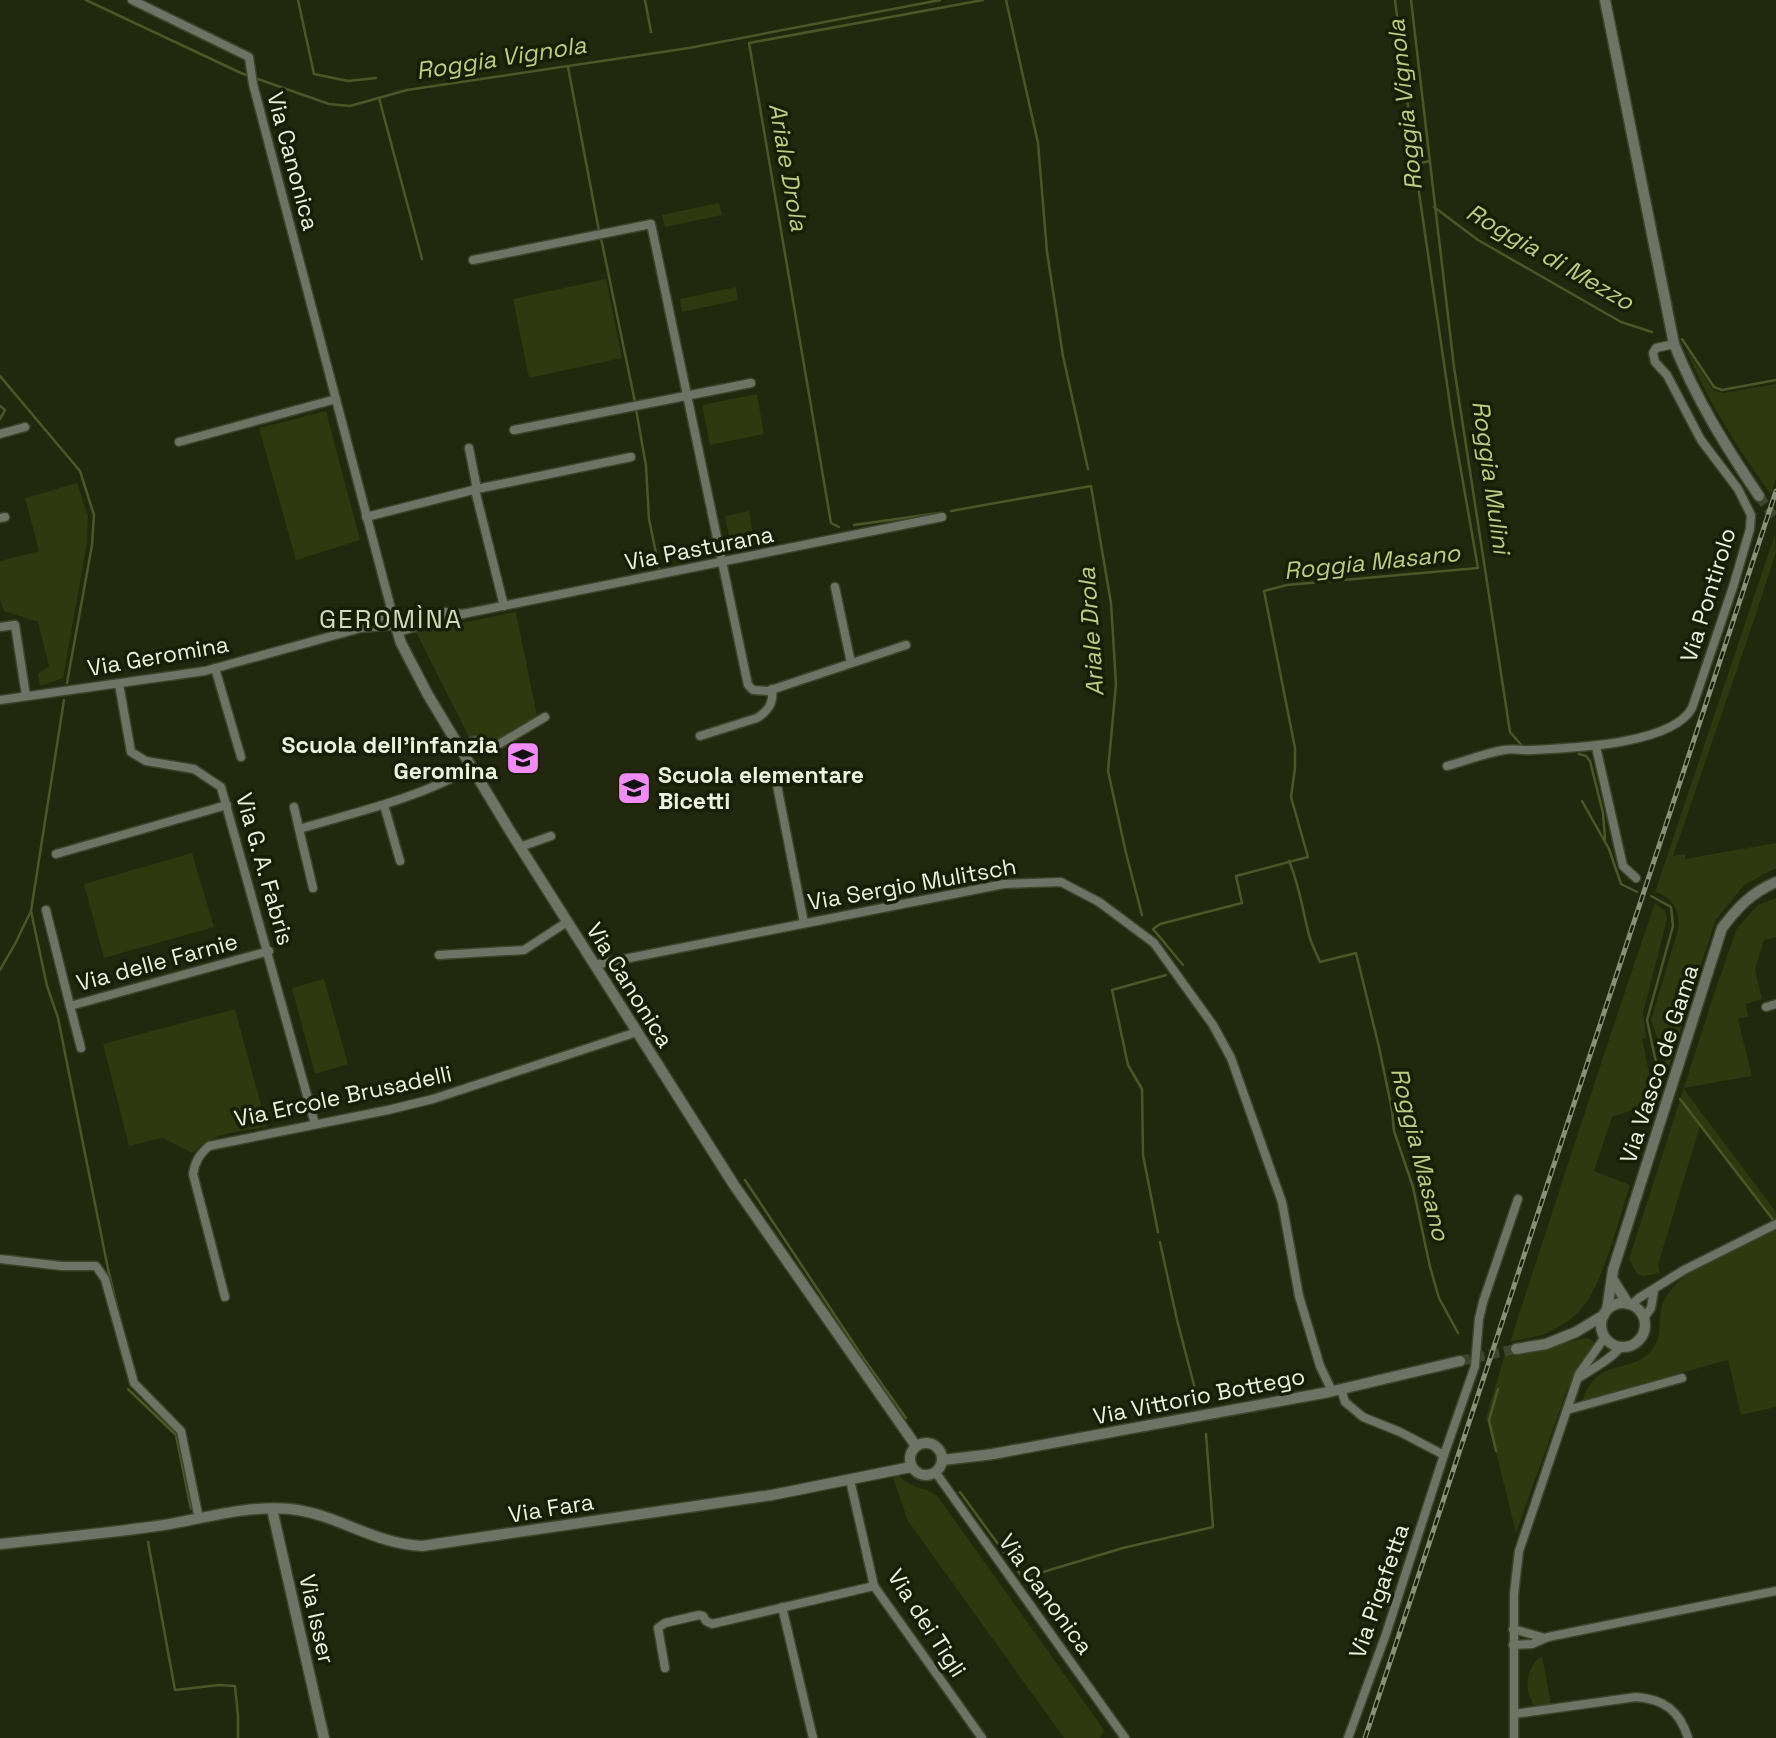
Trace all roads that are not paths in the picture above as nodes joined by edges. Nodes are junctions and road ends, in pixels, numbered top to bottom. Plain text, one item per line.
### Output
1 (132, 0) edge
2 (1605, 0) edge
3 (473, 260) dead end
4 (1674, 344) junction
5 (751, 383) dead end
6 (687, 396) junction
7 (336, 399) junction
8 (25, 427) dead end
9 (514, 430) dead end
10 (0, 434) edge
11 (179, 442) dead end
12 (468, 448) dead end
13 (631, 457) dead end
14 (476, 489) junction
15 (1759, 496) tunnel mouth
16 (366, 516) junction
17 (942, 517) dead end
18 (723, 563) junction
19 (835, 587) dead end
20 (504, 606) junction
21 (463, 614) junction
22 (395, 622) junction
23 (0, 627) edge
24 (361, 628) junction
25 (906, 645) dead end
26 (851, 663) junction
27 (215, 668) junction
28 (119, 684) junction
29 (772, 689) junction
30 (26, 696) junction
31 (0, 700) edge
32 (545, 717) dead end
33 (700, 736) dead end
34 (1596, 747) junction
35 (460, 748) junction
36 (242, 757) dead end
37 (1447, 766) dead end
38 (472, 768) junction
39 (777, 785) dead end
40 (227, 805) junction
41 (384, 805) junction
42 (294, 807) dead end
43 (299, 829) junction
44 (551, 836) dead end
45 (520, 847) junction
46 (56, 855) dead end
47 (400, 861) dead end
48 (1636, 878) dead end
49 (1776, 882) edge
50 (313, 888) dead end
51 (47, 910) dead end
52 (567, 922) junction
53 (804, 923) junction
54 (269, 951) junction
55 (439, 955) dead end
56 (594, 965) junction
57 (1776, 1004) edge
58 (70, 1006) junction
59 (1766, 1007) dead end
60 (636, 1032) junction
61 (81, 1048) dead end
62 (316, 1124) junction
63 (1518, 1199) dead end
64 (1776, 1224) edge
65 (0, 1259) edge
66 (1613, 1280) junction
67 (1654, 1290) junction
68 (225, 1297) dead end
69 (1629, 1304) junction
70 (1605, 1313) junction
71 (1644, 1318) junction
72 (1576, 1332) junction
73 (1604, 1336) junction
74 (1620, 1347) junction
75 (1516, 1349) tunnel mouth
76 (1460, 1361) tunnel mouth
77 (1682, 1378) dead end
78 (1578, 1379) junction
79 (1337, 1390) junction
80 (1567, 1410) junction
81 (916, 1446) junction
82 (1444, 1455) junction
83 (943, 1460) junction
84 (911, 1467) junction
85 (936, 1473) junction
86 (850, 1480) junction
87 (272, 1509) junction
88 (199, 1519) junction
89 (0, 1544) edge
90 (874, 1586) junction
91 (1776, 1591) edge
92 (782, 1607) junction
93 (1513, 1629) junction
94 (1545, 1638) junction
95 (1513, 1646) junction
96 (665, 1668) dead end
97 (1514, 1714) junction
98 (1122, 1737) edge
99 (324, 1738) edge
100 (813, 1738) edge
101 (982, 1738) edge
102 (1348, 1738) edge
103 (1514, 1738) edge
104 (1688, 1738) edge

1 - 7 street, Via Canonica
2 - 4 street
3 - 6 street
4 - 15 street
4 - 34 street, Via Pontirolo
5 - 6 street
6 - 9 street
6 - 18 street
7 - 11 street
7 - 16 street, Via Canonica
8 - 10 street
12 - 14 street
13 - 14 street
14 - 16 street
14 - 20 street
16 - 22 street, Via Canonica
17 - 18 street, Via Pasturana
18 - 20 street, Via Pasturana
18 - 29 street
19 - 26 street
20 - 21 street, Via Pasturana
21 - 22 street, Via Pasturana
21 - 22 street, Via Pasturana
22 - 24 street, Via Geromina
22 - 24 street, Via Geromina
22 - 35 street, Via Canonica
23 - 30 street
24 - 27 street, Via Geromina
25 - 26 street
26 - 29 street
27 - 28 street, Via Geromina
27 - 36 street
28 - 30 street, Via Geromina
28 - 40 street, Via G. A. Fabris
29 - 33 street
30 - 31 street, Via Geromina
32 - 35 street
34 - 37 street, Via Pontirolo
34 - 48 street
35 - 38 street, Via Canonica
38 - 41 street
38 - 45 street, Via Canonica
39 - 53 street
40 - 46 street
40 - 54 street, Via G. A. Fabris
41 - 43 street
41 - 47 street
42 - 43 street
43 - 50 street
44 - 45 street
45 - 52 street, Via Canonica
49 - 66 street, Via Vasco de Gama
51 - 58 street, Via delle Farnie
52 - 55 street
52 - 56 street, Via Canonica
53 - 56 street, Via Sergio Mulitsch
53 - 79 street, Via Sergio Mulitsch
54 - 58 street, Via delle Farnie
54 - 62 street, Via G. A. Fabris
56 - 60 street, Via Canonica
57 - 59 street
58 - 61 street
60 - 62 street, Via Ercole Brusadelli
60 - 81 street, Via Canonica
62 - 68 street, Via Ercole Brusadelli
63 - 82 street, Via Pigafetta
64 - 67 street
65 - 88 street
66 - 69 street
66 - 70 street, Via Vasco de Gama
67 - 69 street
67 - 71 street
69 - 70 street
69 - 71 street
70 - 72 street
70 - 73 street
71 - 74 street
72 - 73 street
72 - 75 street
73 - 74 street
73 - 78 street
74 - 78 street
76 - 79 street, Via Vittorio Bottego
77 - 80 street
78 - 80 street
79 - 82 street
79 - 83 street, Via Vittorio Bottego
80 - 93 street
81 - 83 street
81 - 84 street
82 - 102 street, Via Pigafetta
83 - 85 street
84 - 85 street
84 - 86 street, Via Fara
85 - 98 street, Via Canonica
86 - 87 street, Via Fara
86 - 90 street, Via dei Tigli
87 - 88 street, Via Fara
87 - 99 street, Via Isser
88 - 89 street, Via Fara
90 - 92 street
90 - 101 street, Via dei Tigli
91 - 94 street
92 - 96 street
92 - 100 street
93 - 94 street
93 - 95 street
94 - 95 street
95 - 97 street
97 - 103 street
97 - 104 street

